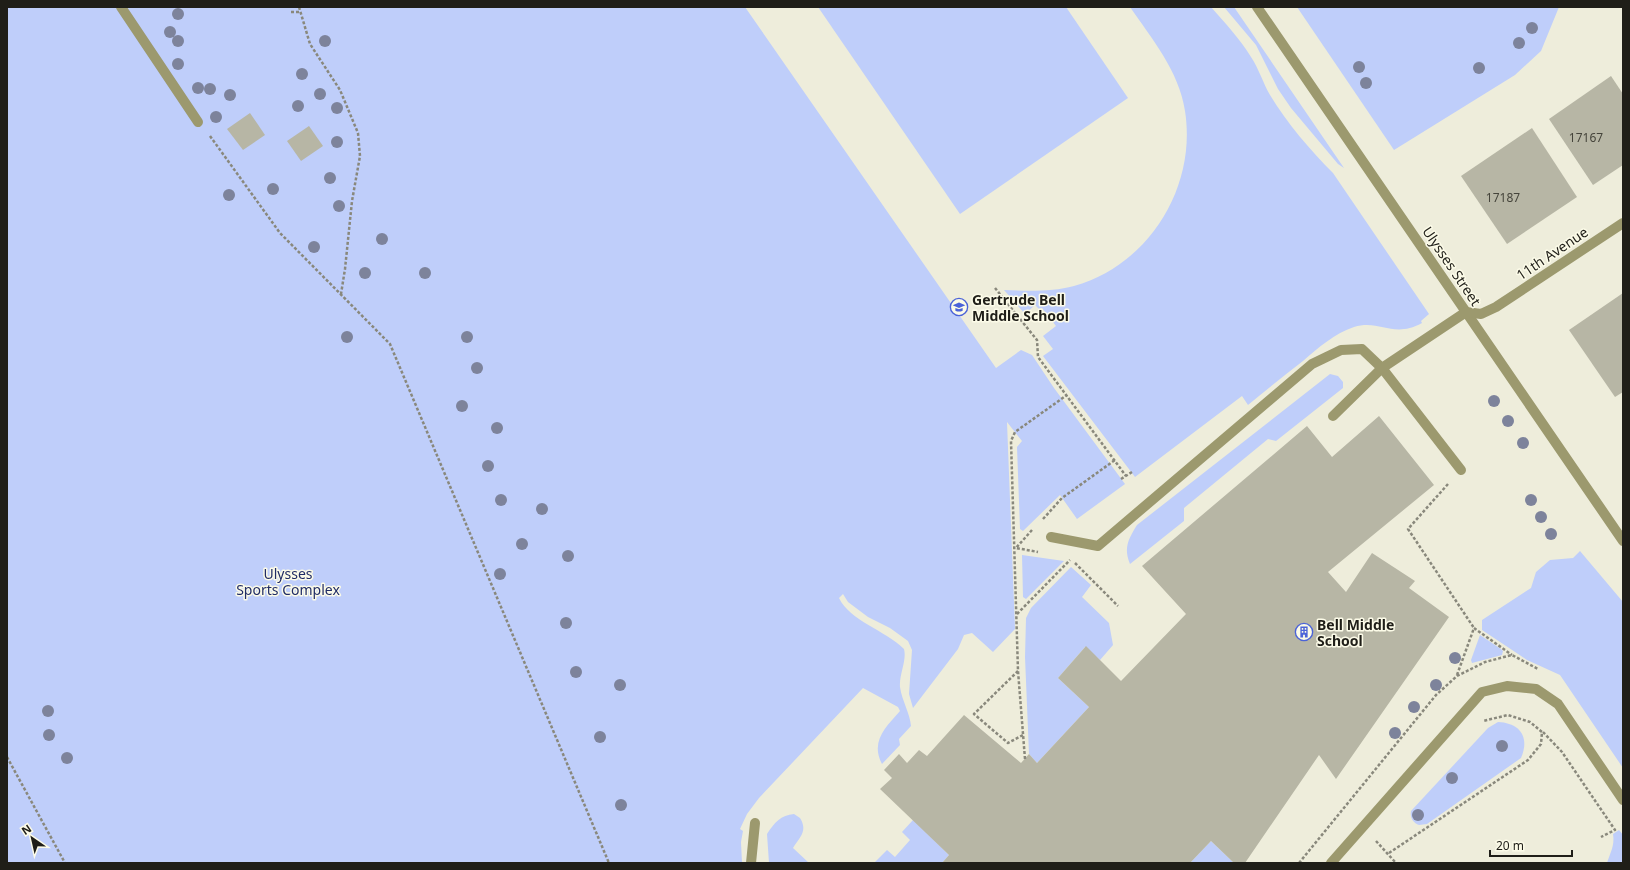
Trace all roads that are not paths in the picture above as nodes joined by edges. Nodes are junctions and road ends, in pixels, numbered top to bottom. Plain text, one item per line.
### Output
1 (121, 7) edge
2 (1257, 7) edge
3 (198, 122) dead end
4 (1623, 223) edge
5 (1466, 312) junction
6 (1382, 368) junction
7 (1334, 416) dead end
8 (1461, 470) road end
9 (1051, 536) dead end
10 (1623, 541) edge
11 (1623, 800) edge
12 (755, 823) dead end
13 (751, 863) edge
14 (1331, 863) edge

1 - 3 street
2 - 5 street, Ulysses Street
4 - 5 street, 11th Avenue
5 - 6 street
5 - 10 street, Ulysses Street
6 - 7 street
6 - 8 street
6 - 9 street
11 - 14 street
12 - 13 street

